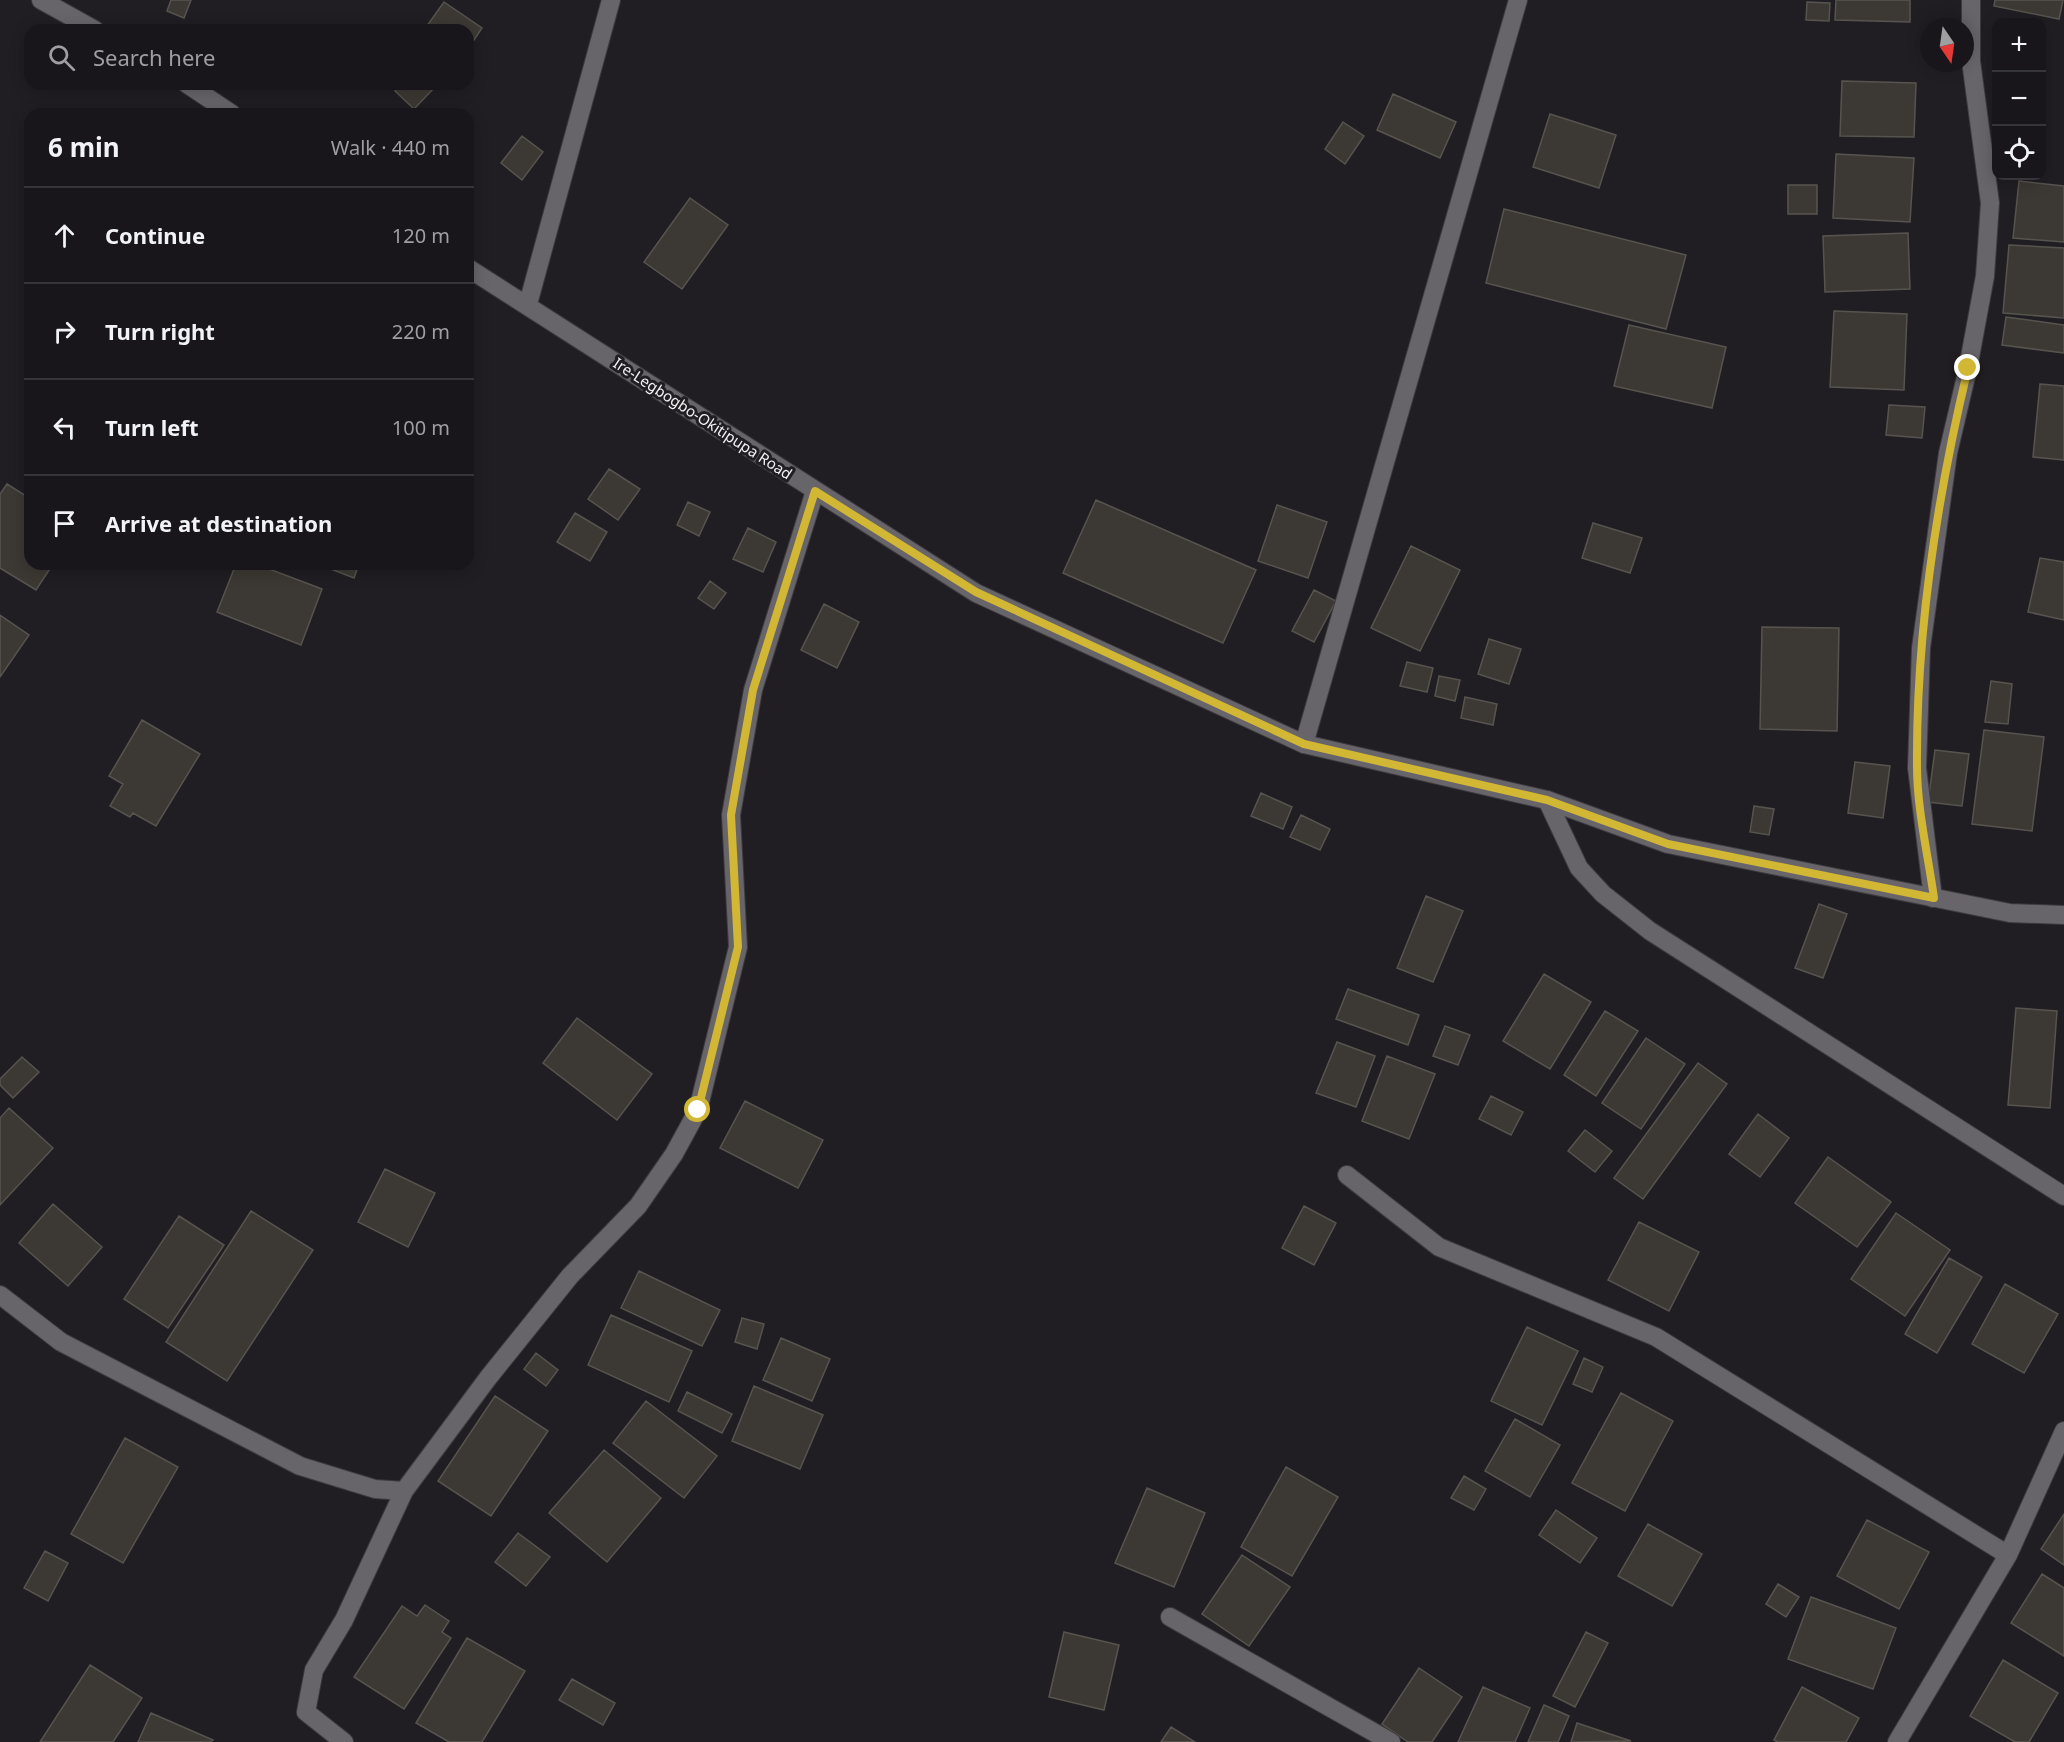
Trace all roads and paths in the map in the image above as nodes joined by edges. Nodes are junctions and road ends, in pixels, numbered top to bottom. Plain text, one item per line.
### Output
1 (41, 0) edge
2 (611, 0) edge
3 (1518, 0) edge
4 (1971, 0) edge
5 (84, 24) edge
6 (196, 90) edge
7 (222, 108) edge
8 (474, 272) edge
9 (528, 304) junction
10 (815, 491) junction
11 (1304, 744) junction
12 (1547, 800) junction
13 (1934, 898) junction
14 (2064, 915) edge
15 (1347, 1175) dead end
16 (2064, 1196) edge
17 (0, 1295) edge
18 (2064, 1431) edge
19 (404, 1491) junction
20 (2008, 1555) junction
21 (1170, 1617) dead end
22 (344, 1742) edge
23 (1391, 1742) edge
24 (1897, 1742) edge

1 - 5 street
2 - 9 street
3 - 11 street
4 - 13 street
6 - 7 street
8 - 9 street, Ire-Legbogbo-Okitipupa Road
9 - 10 street, Ire-Legbogbo-Okitipupa Road
10 - 11 street, Ire-Legbogbo-Okitipupa Road
10 - 19 street
11 - 12 street, Ire-Legbogbo-Okitipupa Road
12 - 13 street, Ire-Legbogbo-Okitipupa Road
12 - 16 street
13 - 14 street, Ire-Legbogbo-Okitipupa Road
15 - 20 street
17 - 19 street
18 - 20 street
19 - 22 street
20 - 24 street
21 - 23 street

